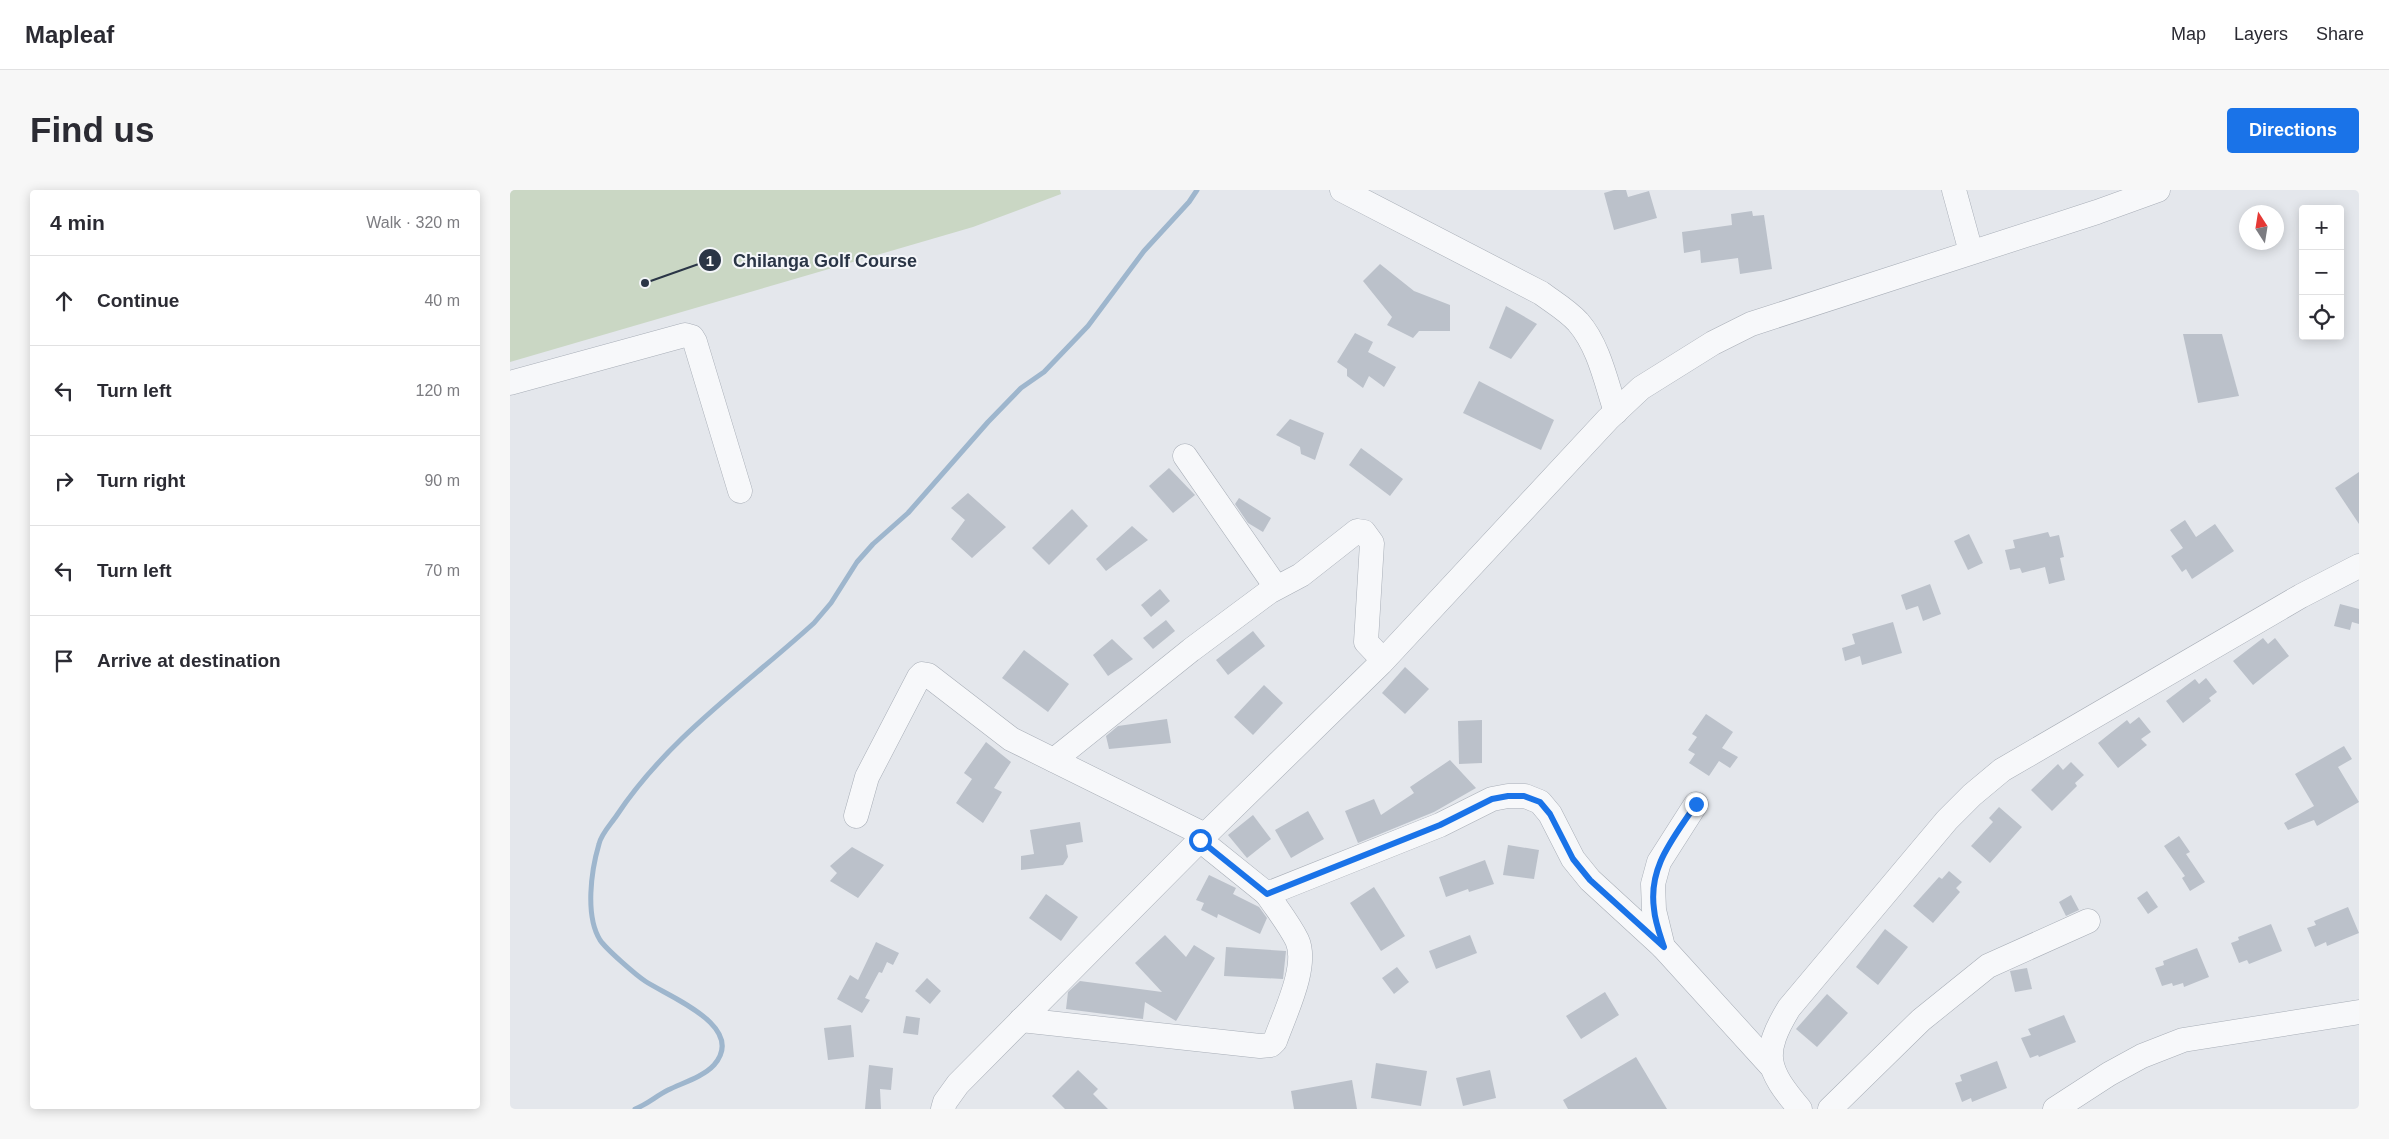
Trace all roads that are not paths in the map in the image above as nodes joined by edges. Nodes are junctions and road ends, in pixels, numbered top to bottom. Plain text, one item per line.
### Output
1 (1342, 190) edge
2 (1954, 190) edge
3 (2158, 190) edge
4 (1971, 252) junction
5 (510, 384) edge
6 (1616, 412) junction
7 (1185, 456) dead end
8 (740, 491) dead end
9 (2359, 566) edge
10 (1276, 587) junction
11 (1383, 660) junction
12 (1054, 760) junction
13 (1696, 804) dead end
14 (856, 816) dead end
15 (1203, 837) junction
16 (1267, 894) junction
17 (2088, 922) dead end
18 (1664, 947) junction
19 (2359, 1012) edge
20 (1021, 1020) junction
21 (1772, 1067) junction
22 (943, 1109) edge
23 (1800, 1109) edge
24 (1830, 1109) edge
25 (2055, 1109) edge

1 - 6 street
2 - 4 street
3 - 4 street
4 - 6 street
5 - 8 street
6 - 11 street
7 - 10 street
9 - 21 street
10 - 11 street
10 - 12 street
11 - 15 street
12 - 14 street
12 - 15 street
13 - 18 street
15 - 16 street
15 - 20 street
16 - 18 street
16 - 20 street
17 - 24 street
18 - 21 street
19 - 25 street
20 - 22 street
21 - 23 street

